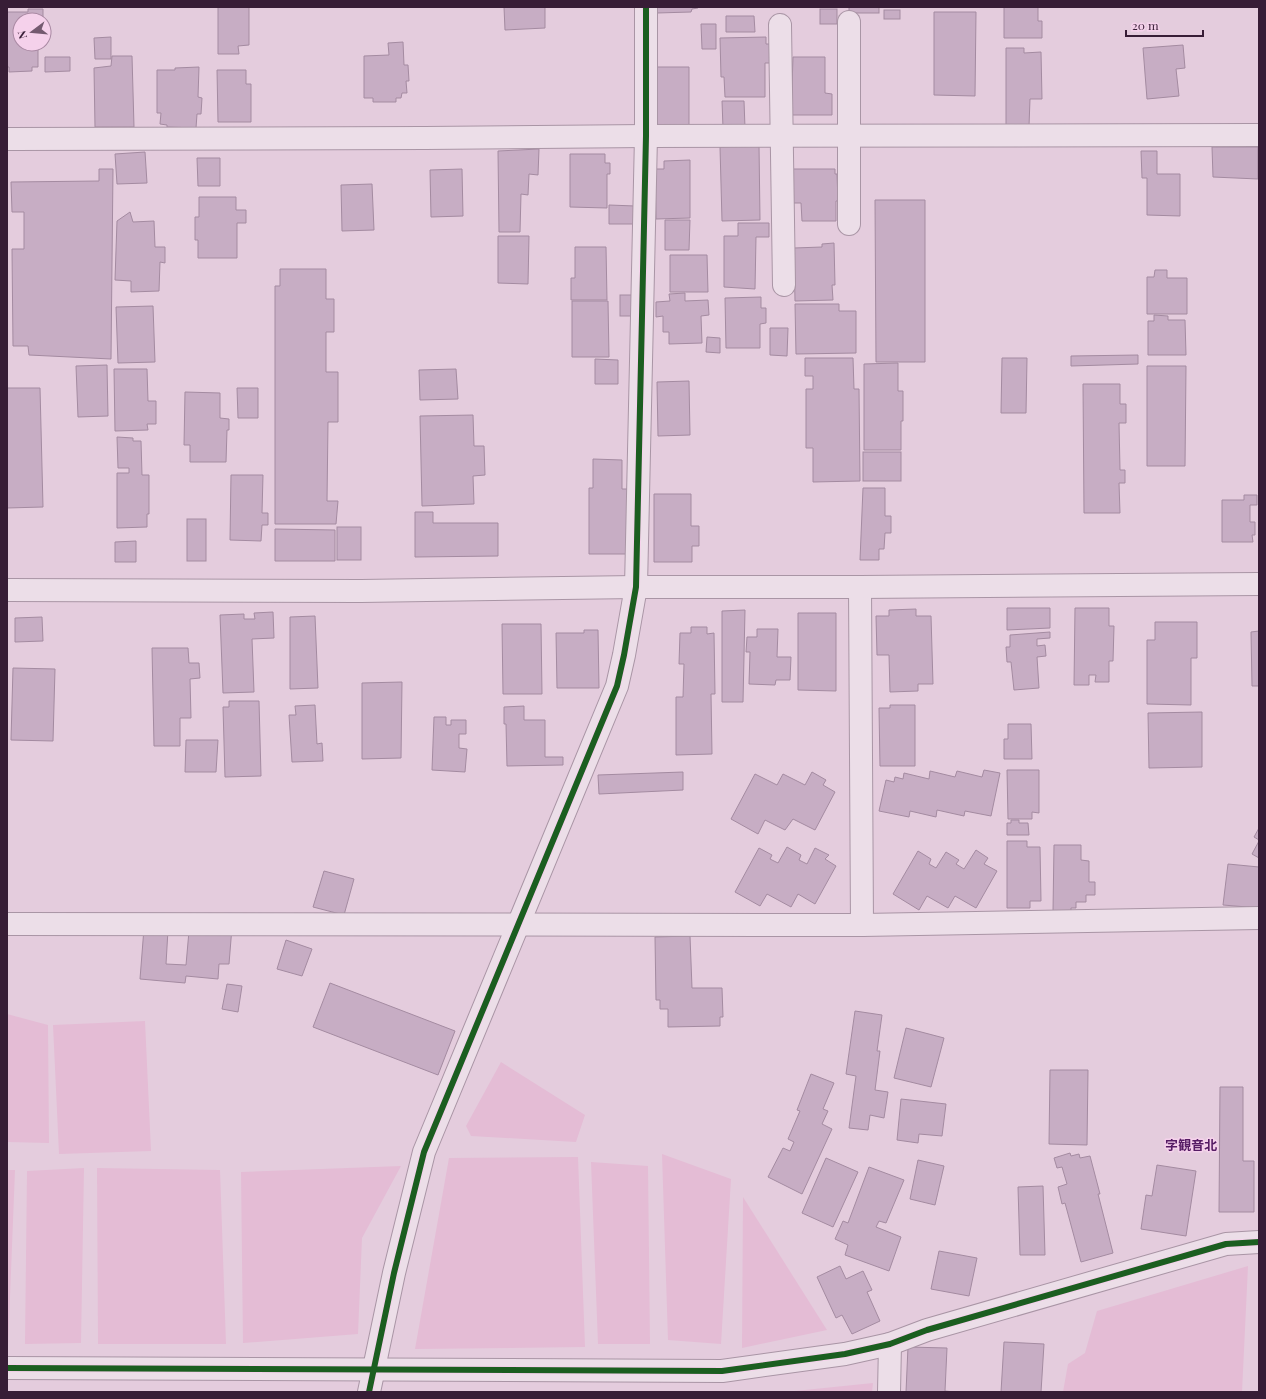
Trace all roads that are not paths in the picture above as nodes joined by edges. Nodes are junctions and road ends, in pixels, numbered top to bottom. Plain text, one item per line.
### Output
1 (646, 7) edge
2 (849, 22) dead end
3 (780, 25) dead end
4 (848, 135) junction
5 (1259, 135) edge
6 (646, 136) junction
7 (781, 136) junction
8 (7, 139) edge
9 (849, 224) dead end
10 (784, 285) dead end
11 (1259, 584) edge
12 (636, 587) junction
13 (860, 587) junction
14 (7, 590) edge
15 (1259, 918) edge
16 (7, 924) edge
17 (862, 924) junction
18 (518, 925) junction
19 (1259, 1242) edge
20 (890, 1344) junction
21 (7, 1368) edge
22 (374, 1369) junction
23 (369, 1392) edge
24 (889, 1392) edge

1 - 6 street
2 - 4 street
3 - 7 street
4 - 5 street
4 - 7 street
4 - 9 street
6 - 7 street
6 - 8 street
6 - 12 street
7 - 10 street
11 - 13 street
12 - 13 street
12 - 14 street
12 - 18 street
13 - 17 street
15 - 17 street
16 - 18 street
17 - 18 street
18 - 22 street
19 - 20 street
20 - 22 street
20 - 24 street
21 - 22 street
22 - 23 street

